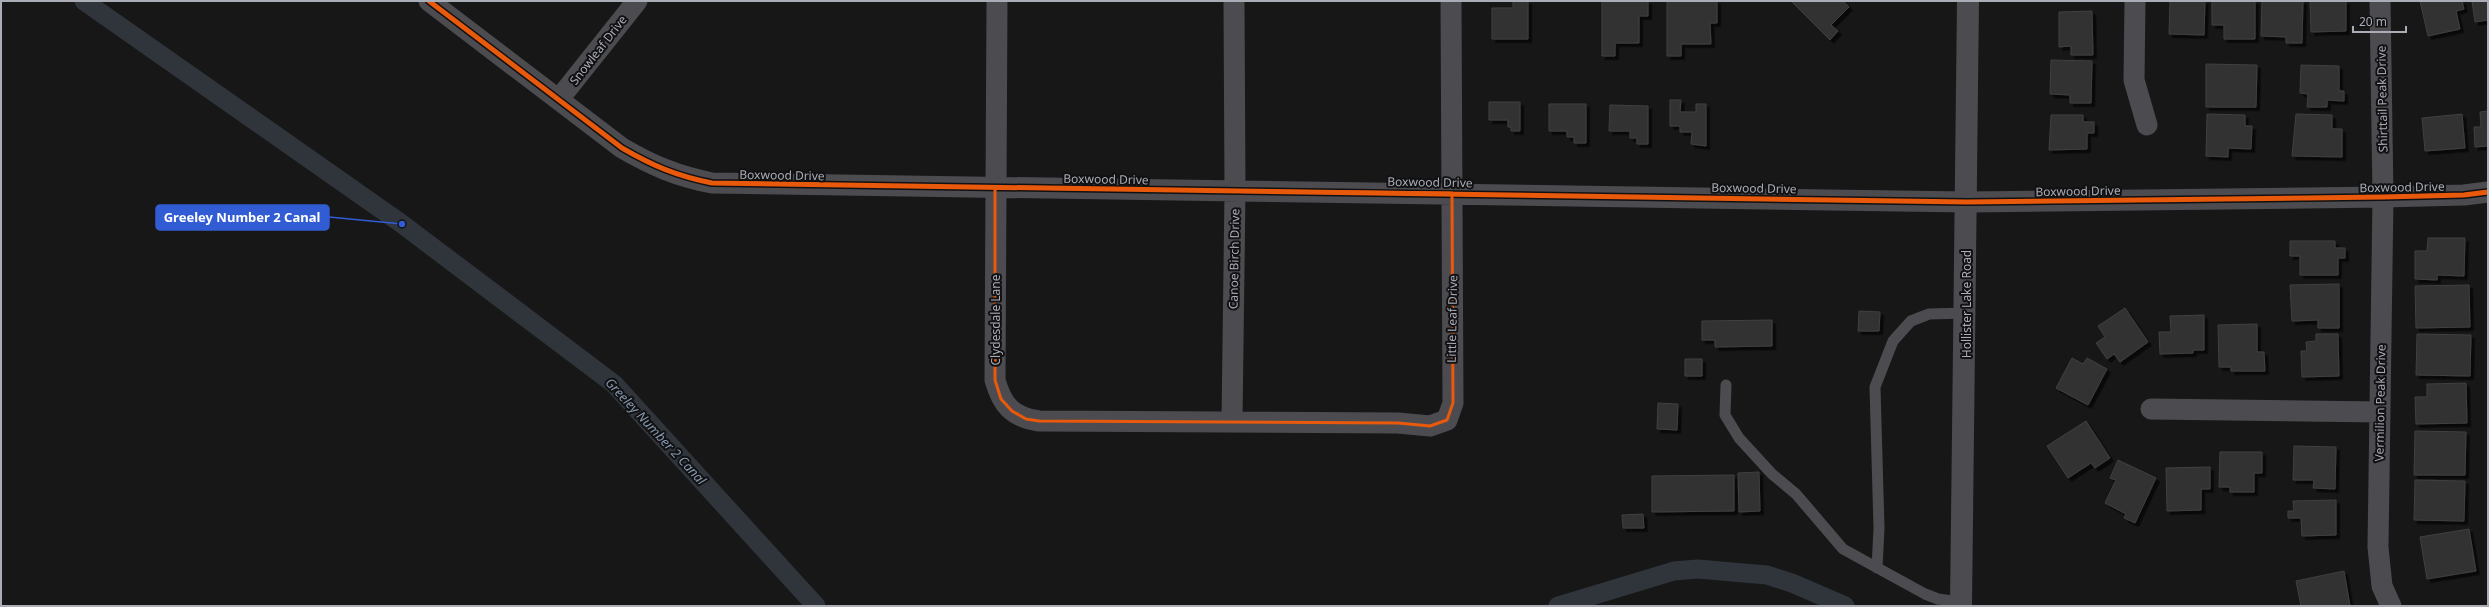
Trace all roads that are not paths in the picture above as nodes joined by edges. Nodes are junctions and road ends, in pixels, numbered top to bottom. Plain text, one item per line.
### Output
1 (429, 1) edge
2 (637, 1) edge
3 (997, 1) edge
4 (1234, 1) edge
5 (1451, 1) edge
6 (1968, 1) edge
7 (2135, 1) edge
8 (2380, 1) edge
9 (559, 99) junction
10 (2148, 125) dead end
11 (995, 188) junction
12 (1235, 191) junction
13 (2488, 192) edge
14 (1452, 193) junction
15 (2383, 197) junction
16 (1967, 202) junction
17 (1966, 313) junction
18 (1726, 385) dead end
19 (2151, 409) dead end
20 (2380, 412) junction
21 (1232, 421) junction
22 (1877, 568) junction
23 (1961, 604) edge
24 (2391, 606) edge

1 - 9 street, Boxwood Drive
2 - 9 street, Snowleaf Drive
3 - 11 street, Clydesdale Lane
4 - 12 street, Canoe Birch Drive
5 - 14 street, Little Leaf Drive
6 - 16 street, Hollister Lake Road
7 - 10 street
8 - 15 street, Shirttail Peak Drive
9 - 11 street, Boxwood Drive
11 - 12 street, Boxwood Drive
11 - 21 street, Clydesdale Lane
12 - 14 street, Boxwood Drive
12 - 21 street, Canoe Birch Drive
13 - 15 street, Boxwood Drive
14 - 16 street, Boxwood Drive
14 - 21 street, Little Leaf Drive
15 - 16 street, Boxwood Drive
15 - 20 street, Vermilion Peak Drive
16 - 17 street, Hollister Lake Road
17 - 22 lane
17 - 23 street, Hollister Lake Road
18 - 22 lane
19 - 20 street
20 - 24 street, Vermilion Peak Drive
22 - 23 lane

